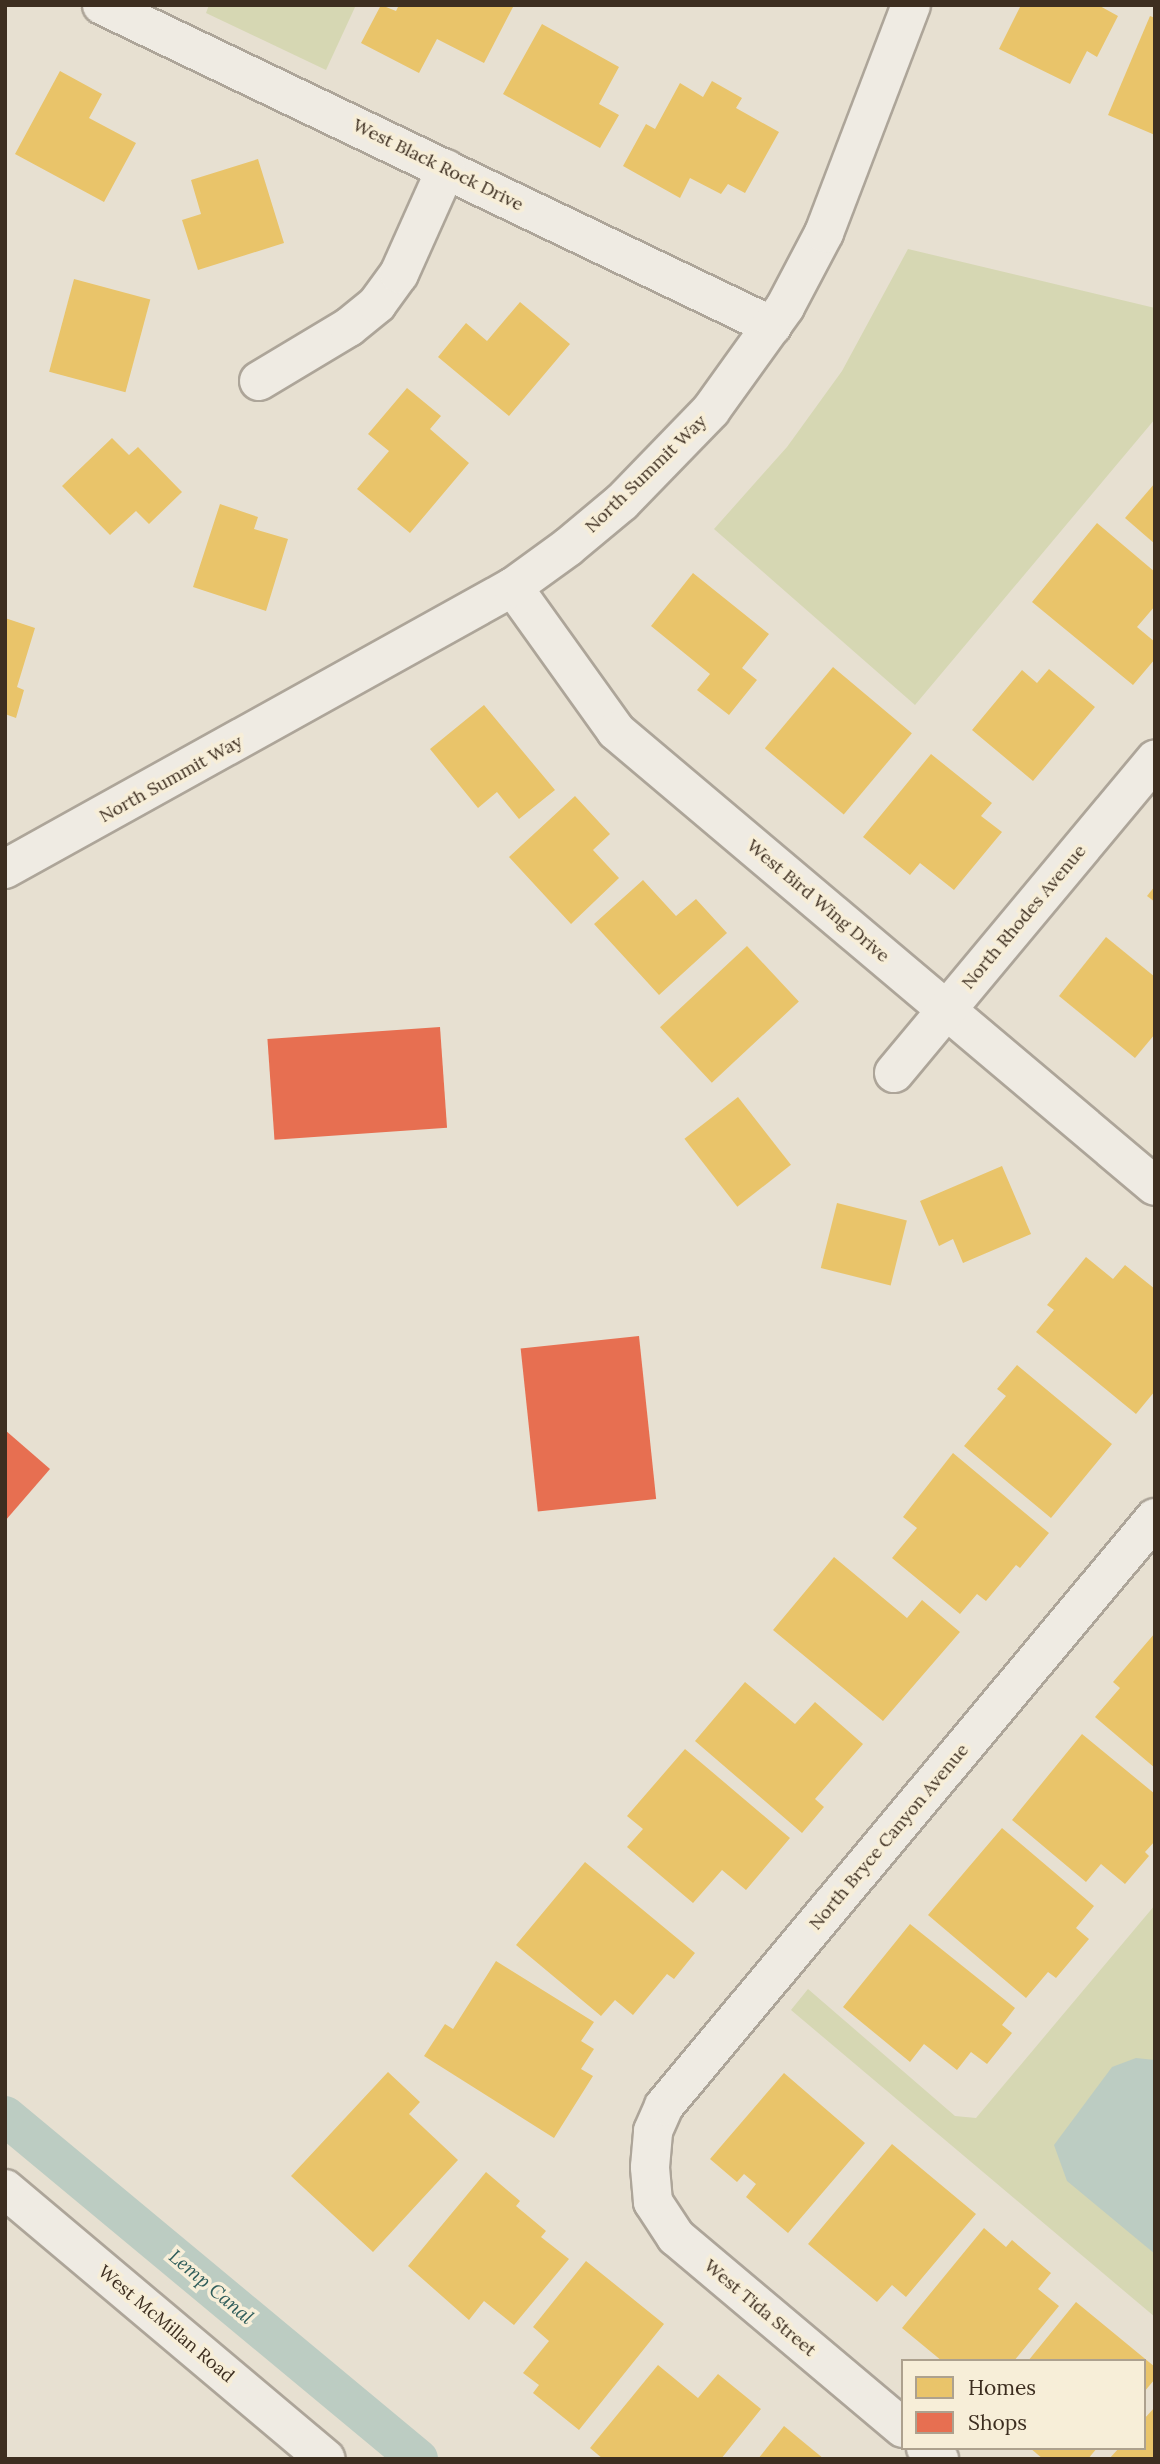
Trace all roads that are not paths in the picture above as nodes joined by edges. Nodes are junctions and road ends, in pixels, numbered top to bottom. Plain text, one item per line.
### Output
1 (102, 5) edge
2 (911, 5) edge
3 (446, 169) junction
4 (772, 326) junction
5 (259, 381) dead end
6 (513, 587) junction
7 (1155, 760) edge
8 (5, 869) edge
9 (947, 1009) junction
10 (894, 1073) dead end
11 (1155, 1186) edge
12 (1155, 1518) edge
13 (650, 2167) joint
14 (5, 2189) edge
15 (901, 2426) edge
16 (326, 2459) edge

1 - 3 street, West Black Rock Drive
2 - 4 street, North Summit Way
3 - 4 street, West Black Rock Drive
3 - 5 street
4 - 6 street, North Summit Way
6 - 8 street, North Summit Way
6 - 9 street, West Bird Wing Drive
7 - 9 street, North Rhodes Avenue
9 - 10 street, North Rhodes Avenue
9 - 11 street, West Bird Wing Drive
12 - 13 street, North Bryce Canyon Avenue
13 - 15 street, West Tida Street
14 - 16 street, West McMillan Road

